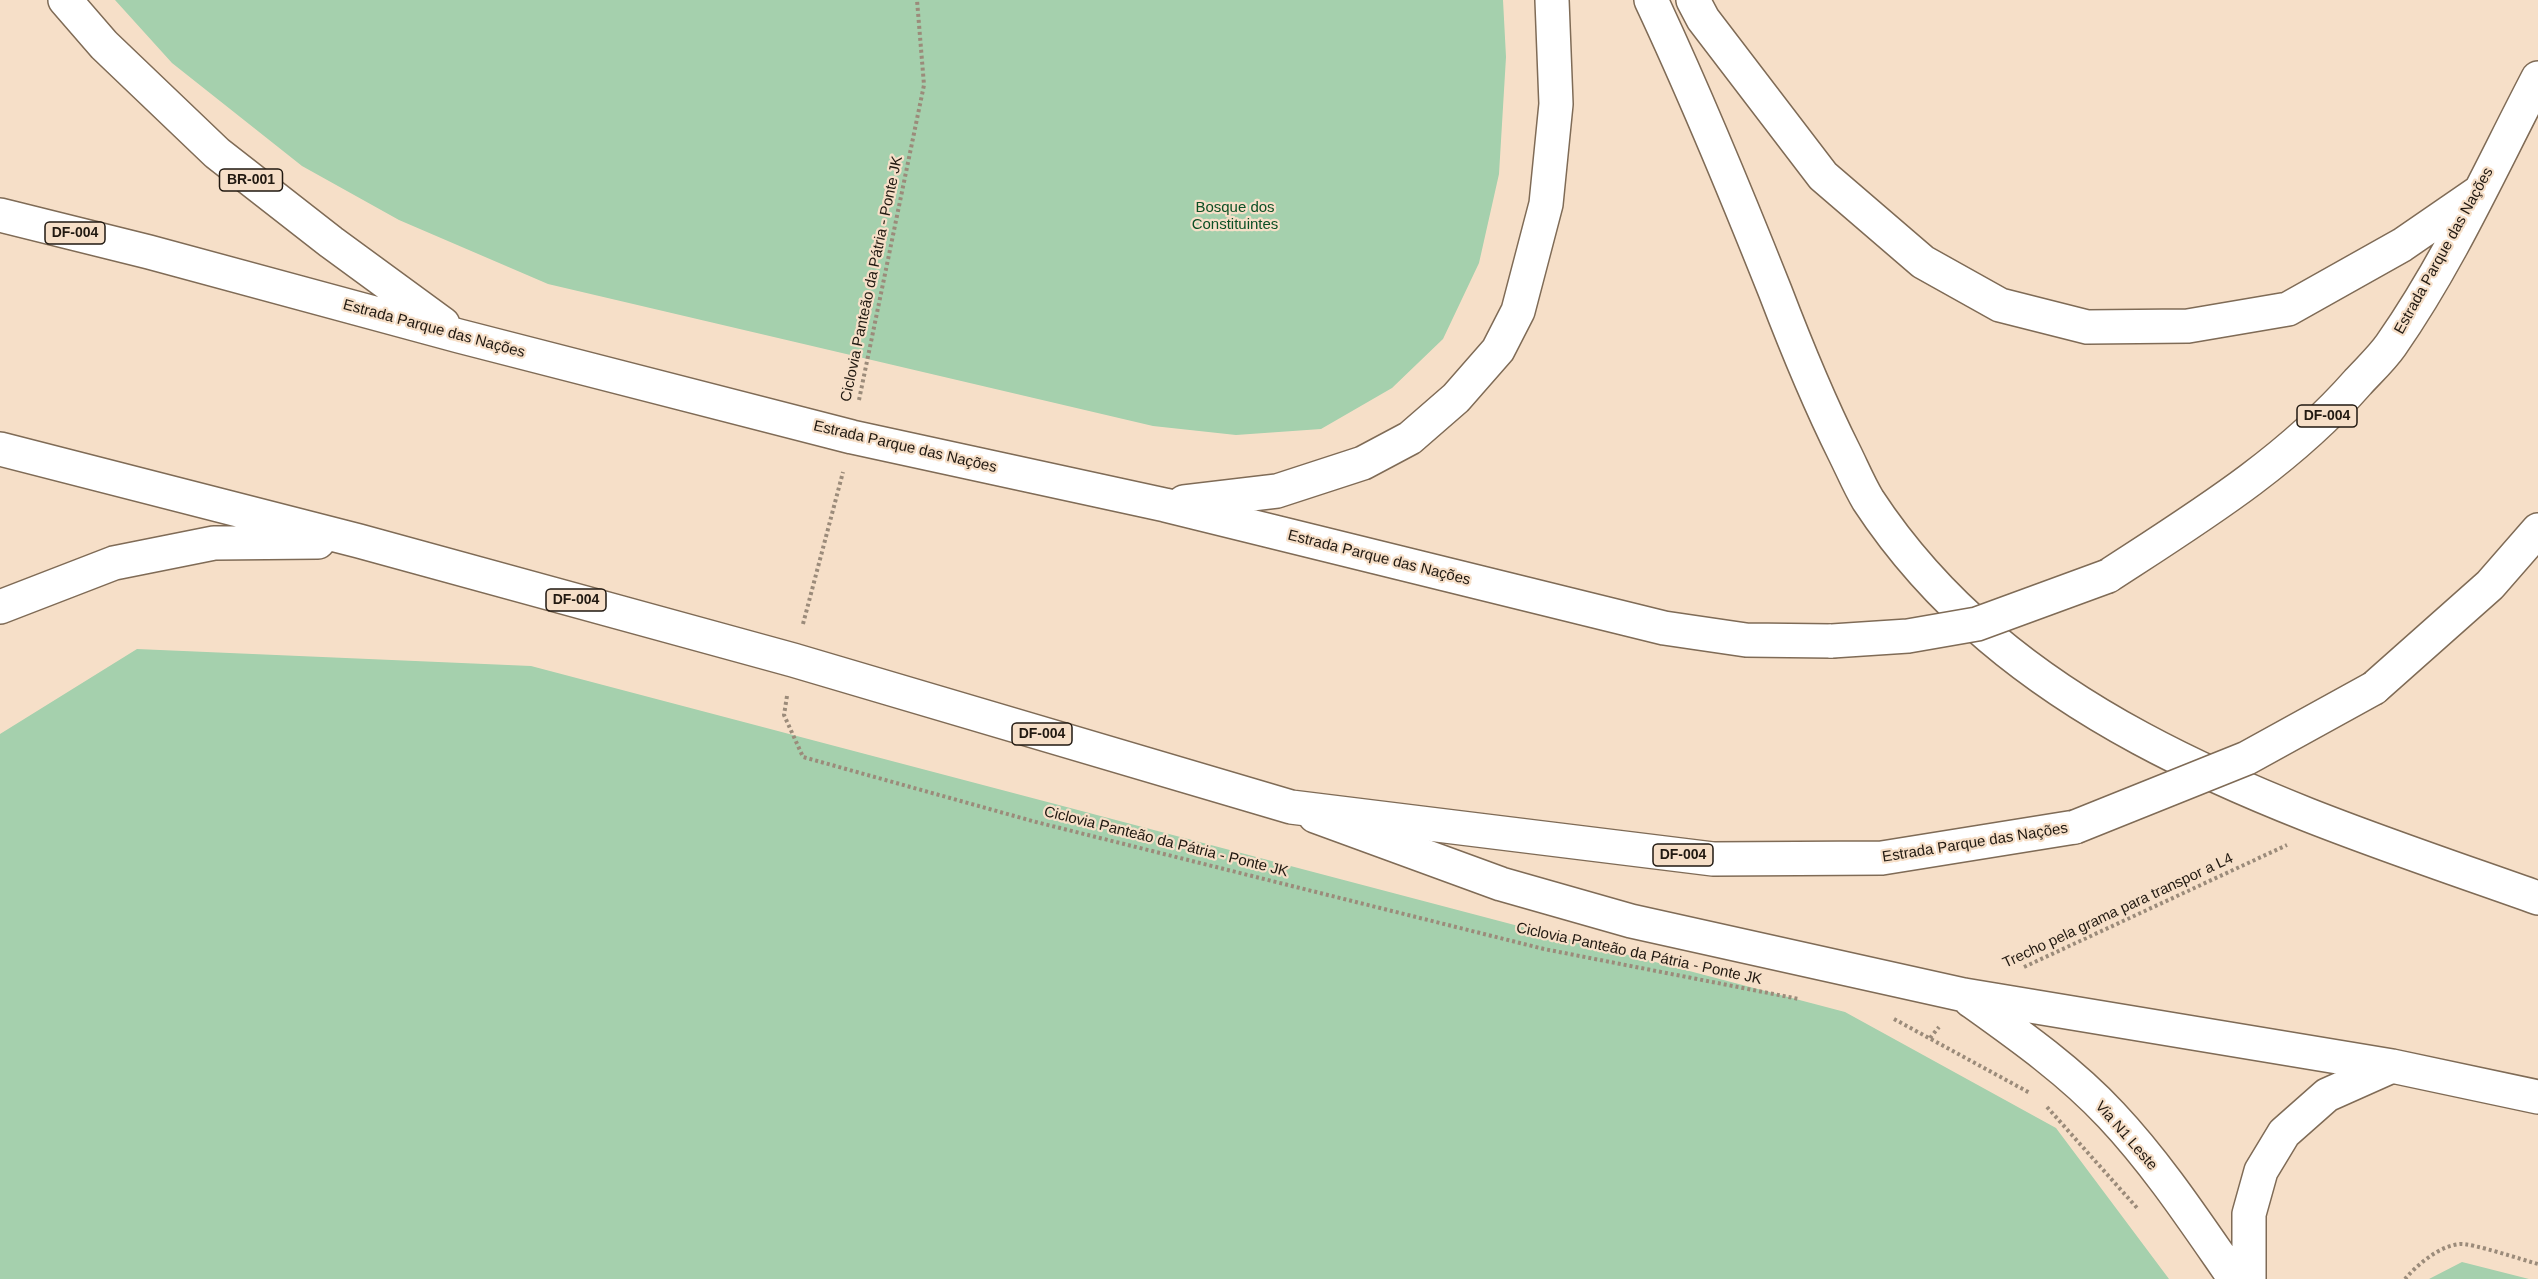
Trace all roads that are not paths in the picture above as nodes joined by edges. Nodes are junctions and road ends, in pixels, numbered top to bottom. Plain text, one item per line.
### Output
1 (65, 0) edge
2 (1552, 0) edge
3 (1651, 0) edge
4 (1693, 0) edge
5 (2538, 78) edge
6 (2479, 192) junction
7 (0, 215) edge
8 (459, 336) junction
9 (0, 449) edge
10 (1164, 505) junction
11 (2538, 530) edge
12 (359, 541) junction
13 (0, 607) edge
14 (1291, 807) junction
15 (2538, 898) edge
16 (1964, 995) junction
17 (2392, 1066) junction
18 (2538, 1097) edge
19 (2235, 1279) edge
20 (2249, 1279) edge

1 - 8 main road, BR-001
2 - 10 main road
3 - 15 main road
4 - 6 main road
5 - 6 main road, Estrada Parque das Nações / DF-004
6 - 10 main road, Estrada Parque das Nações / DF-004, bridge
7 - 8 main road, Estrada Parque das Nações / DF-004
8 - 10 main road, Estrada Parque das Nações / DF-004
9 - 12 main road, Estrada Parque das Nações / DF-004
11 - 14 main road, Estrada Parque das Nações / DF-004, bridge
12 - 13 main road
12 - 14 main road, Estrada Parque das Nações / DF-004
14 - 16 main road
16 - 17 main road
16 - 19 main road, Via N1 Leste
17 - 18 main road
17 - 20 main road

